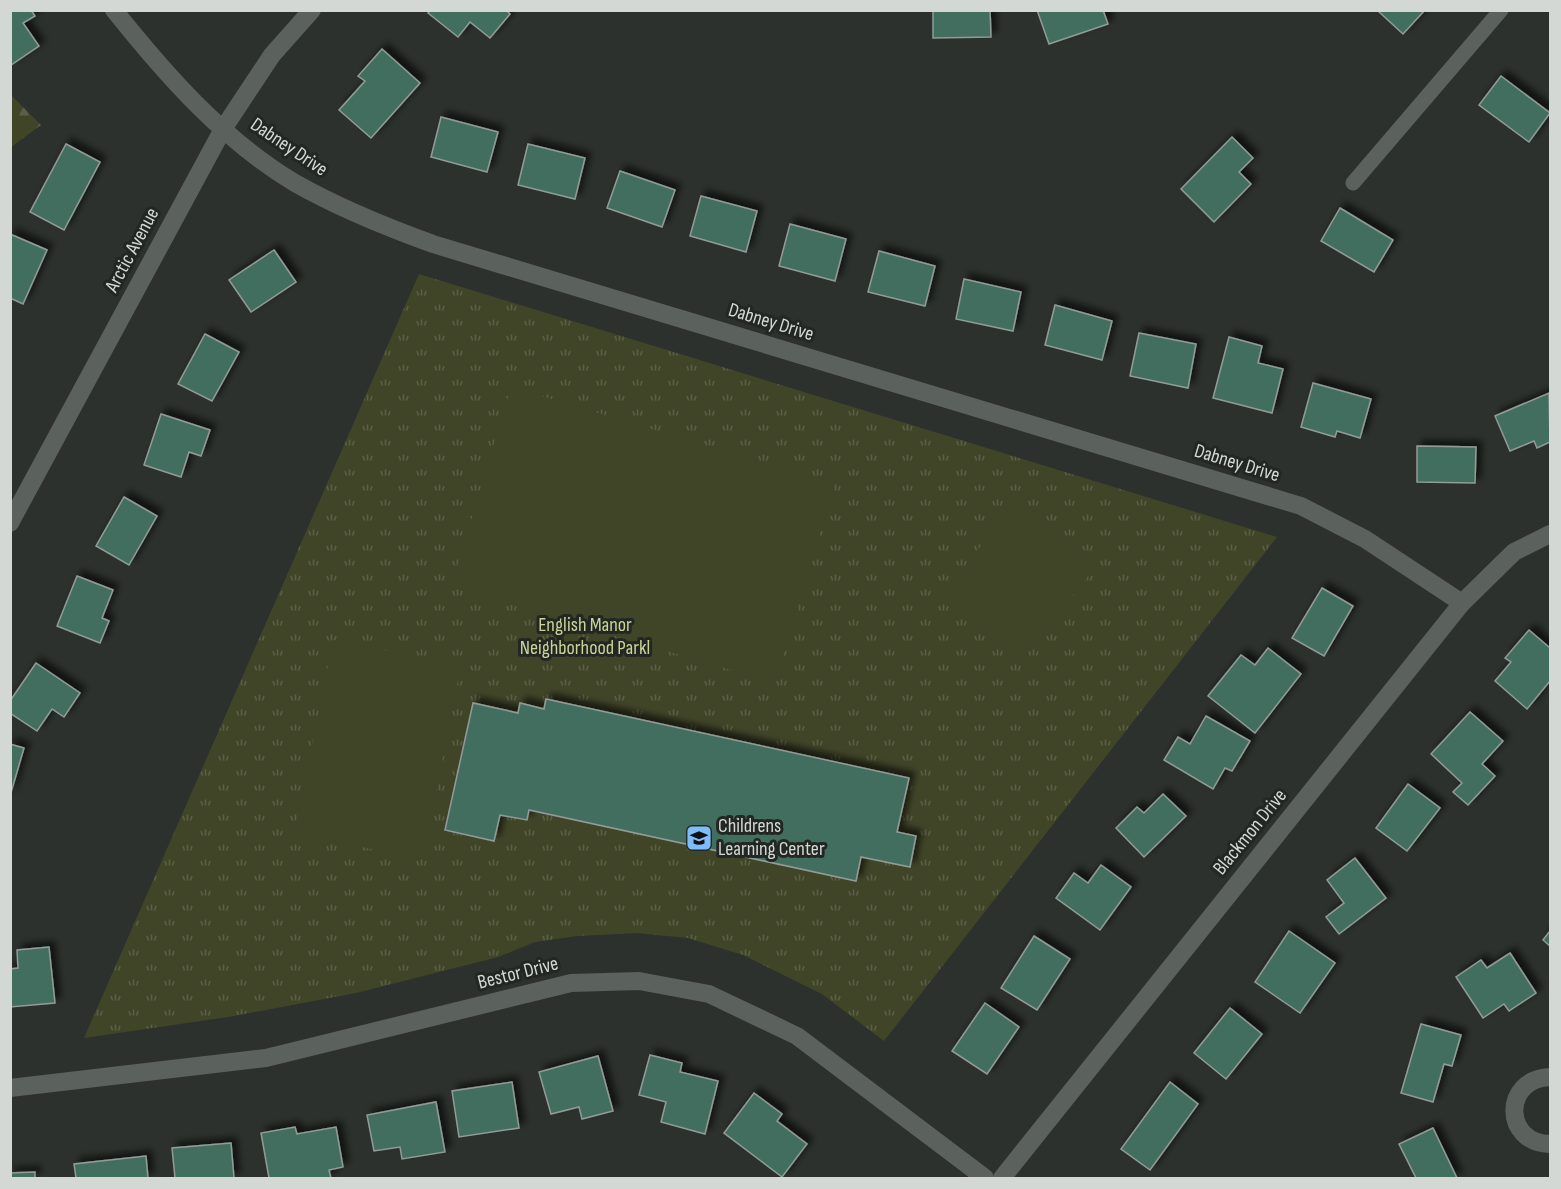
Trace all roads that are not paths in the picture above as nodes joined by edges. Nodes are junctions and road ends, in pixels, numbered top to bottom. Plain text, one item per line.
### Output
1 (114, 10) edge
2 (312, 10) edge
3 (1501, 10) edge
4 (223, 129) junction
5 (1353, 183) dead end
6 (10, 523) edge
7 (1551, 534) edge
8 (1462, 603) junction
9 (1551, 1077) edge
10 (10, 1088) edge
11 (1551, 1144) edge
12 (986, 1179) edge
13 (1002, 1179) edge

1 - 4 street, Dabney Drive
2 - 4 street, Arctic Avenue
3 - 5 lane
4 - 6 street, Arctic Avenue
4 - 8 street, Dabney Drive
7 - 8 street, Blackmon Drive
8 - 13 street, Blackmon Drive
9 - 11 street
10 - 12 street, Bestor Drive

